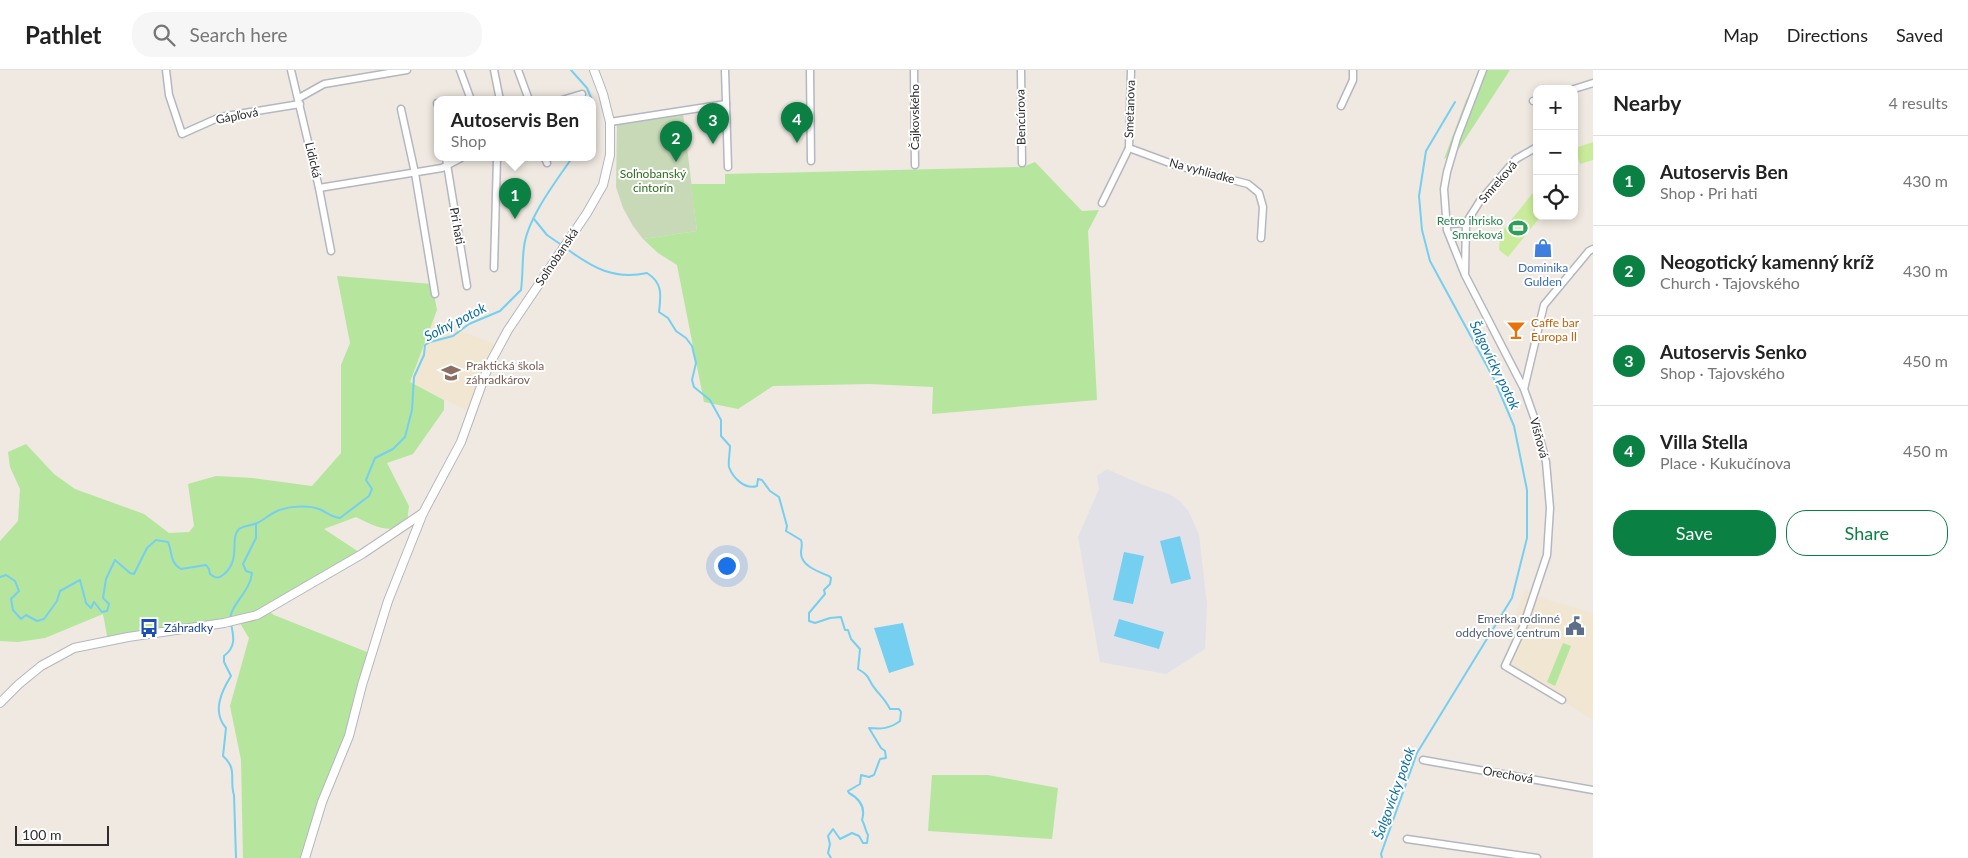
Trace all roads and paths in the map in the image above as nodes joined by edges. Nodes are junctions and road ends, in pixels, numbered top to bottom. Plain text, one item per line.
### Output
1 (166, 70) edge
2 (291, 70) edge
3 (406, 70) edge
4 (460, 70) edge
5 (494, 70) edge
6 (518, 70) edge
7 (594, 70) edge
8 (725, 70) edge
9 (810, 70) edge
10 (914, 70) edge
11 (1021, 70) edge
12 (1131, 70) edge
13 (1353, 70) edge
14 (1483, 70) edge
15 (1593, 83) edge
16 (1578, 88) edge
17 (582, 94) dead end
18 (470, 96) edge
19 (499, 96) edge
20 (528, 96) edge
21 (575, 96) edge
22 (299, 101) junction
23 (726, 104) junction
24 (1341, 106) dead end
25 (401, 109) dead end
26 (610, 122) junction
27 (1128, 148) junction
28 (1533, 149) edge
29 (446, 161) edge
30 (497, 161) edge
31 (811, 161) dead end
32 (1022, 163) dead end
33 (915, 165) dead end
34 (728, 167) dead end
35 (415, 173) junction
36 (319, 188) junction
37 (1102, 203) dead end
38 (1466, 223) junction
39 (1448, 224) junction
40 (1261, 238) dead end
41 (1593, 249) edge
42 (331, 251) dead end
43 (494, 268) dead end
44 (1465, 275) junction
45 (467, 286) dead end
46 (435, 294) dead end
47 (1524, 389) junction
48 (423, 513) junction
49 (1562, 700) dead end
50 (0, 703) edge
51 (1423, 760) dead end
52 (1593, 790) edge
53 (1407, 839) dead end
54 (305, 858) edge
55 (1537, 858) edge

1 - 22 street, Gápľová
2 - 22 street, Lidická
3 - 22 street
4 - 18 street
5 - 19 street
6 - 20 street
7 - 26 street, Soľnobanská
8 - 23 street
9 - 31 street
10 - 33 street, Čajkovského
11 - 32 street, Bencúrova
12 - 27 street, Smetanova
13 - 24 street
14 - 39 street, Višňová
15 - 16 street
17 - 21 street
22 - 36 street, Lidická
23 - 26 street
23 - 34 street
25 - 35 street
26 - 48 street, Soľnobanská
27 - 37 street, Smetanova
27 - 40 street, Na vyhliadke
28 - 38 street, Smreková
29 - 35 street
29 - 45 street, Pri hati
30 - 43 street
35 - 36 street
35 - 46 street
36 - 42 street, Lidická
38 - 39 street
38 - 44 street
39 - 44 street, Višňová
41 - 47 street
44 - 47 street, Višňová
47 - 49 street, Višňová
48 - 50 street
48 - 54 street, Soľnobanská
51 - 52 street, Orechová
53 - 55 street

